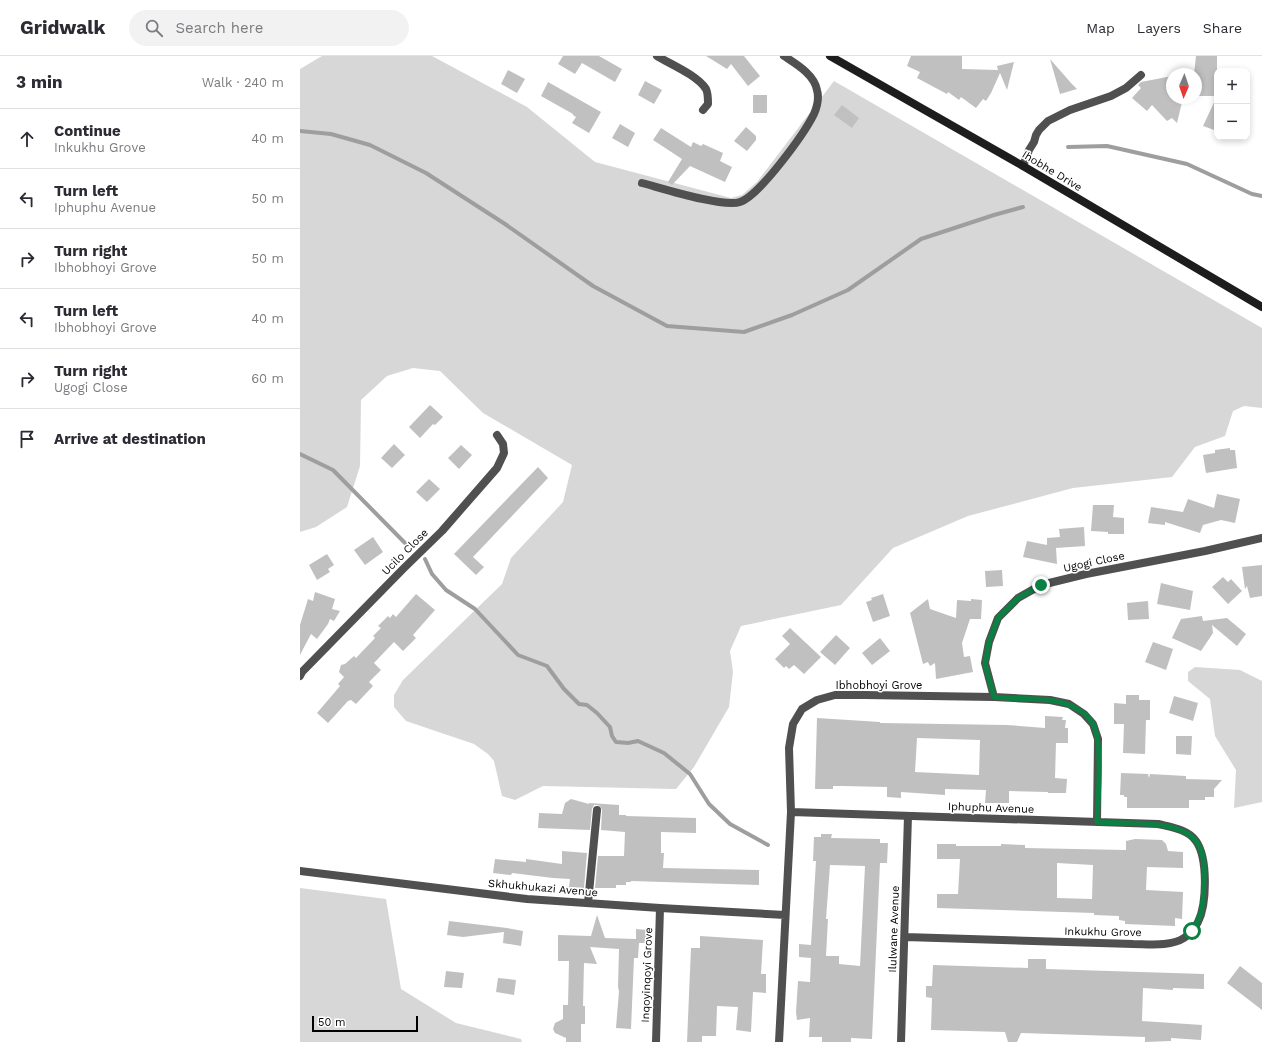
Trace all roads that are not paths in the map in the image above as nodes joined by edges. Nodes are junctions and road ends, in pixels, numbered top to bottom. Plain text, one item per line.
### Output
1 (657, 56) edge
2 (784, 56) edge
3 (830, 56) edge
4 (1140, 75) dead end
5 (703, 110) dead end
6 (1023, 166) junction
7 (642, 183) dead end
8 (1262, 307) edge
9 (497, 435) dead end
10 (1262, 538) edge
11 (300, 676) edge
12 (994, 697) junction
13 (597, 810) dead end
14 (790, 812) junction
15 (908, 816) junction
16 (1097, 822) junction
17 (1189, 834) joint
18 (300, 871) edge
19 (588, 903) junction
20 (660, 908) junction
21 (785, 915) junction
22 (906, 937) junction
23 (656, 1042) edge
24 (779, 1042) edge
25 (901, 1042) edge

1 - 5 street
2 - 7 street
3 - 6 street, Ihobhe Drive
4 - 6 street
6 - 8 street, Ihobhe Drive
9 - 11 street, Ucilo Close
10 - 12 street, Ugogi Close
12 - 14 street, Ibhobhoyi Grove
12 - 16 street, Ibhobhoyi Grove
13 - 19 street
14 - 15 street, Iphuphu Avenue
14 - 21 street, Ibhobhoyi Grove
15 - 16 street, Iphuphu Avenue
15 - 22 street, Ilulwane Avenue
16 - 17 street, Iphuphu Avenue
17 - 22 street, Inkukhu Grove
18 - 19 street, Skhukhukazi Avenue
19 - 20 street, Skhukhukazi Avenue
20 - 21 street, Skhukhukazi Avenue
20 - 23 street, Inqoyinqoyi Grove
21 - 24 street, Ibhobhoyi Grove
22 - 25 street, Ilulwane Avenue

